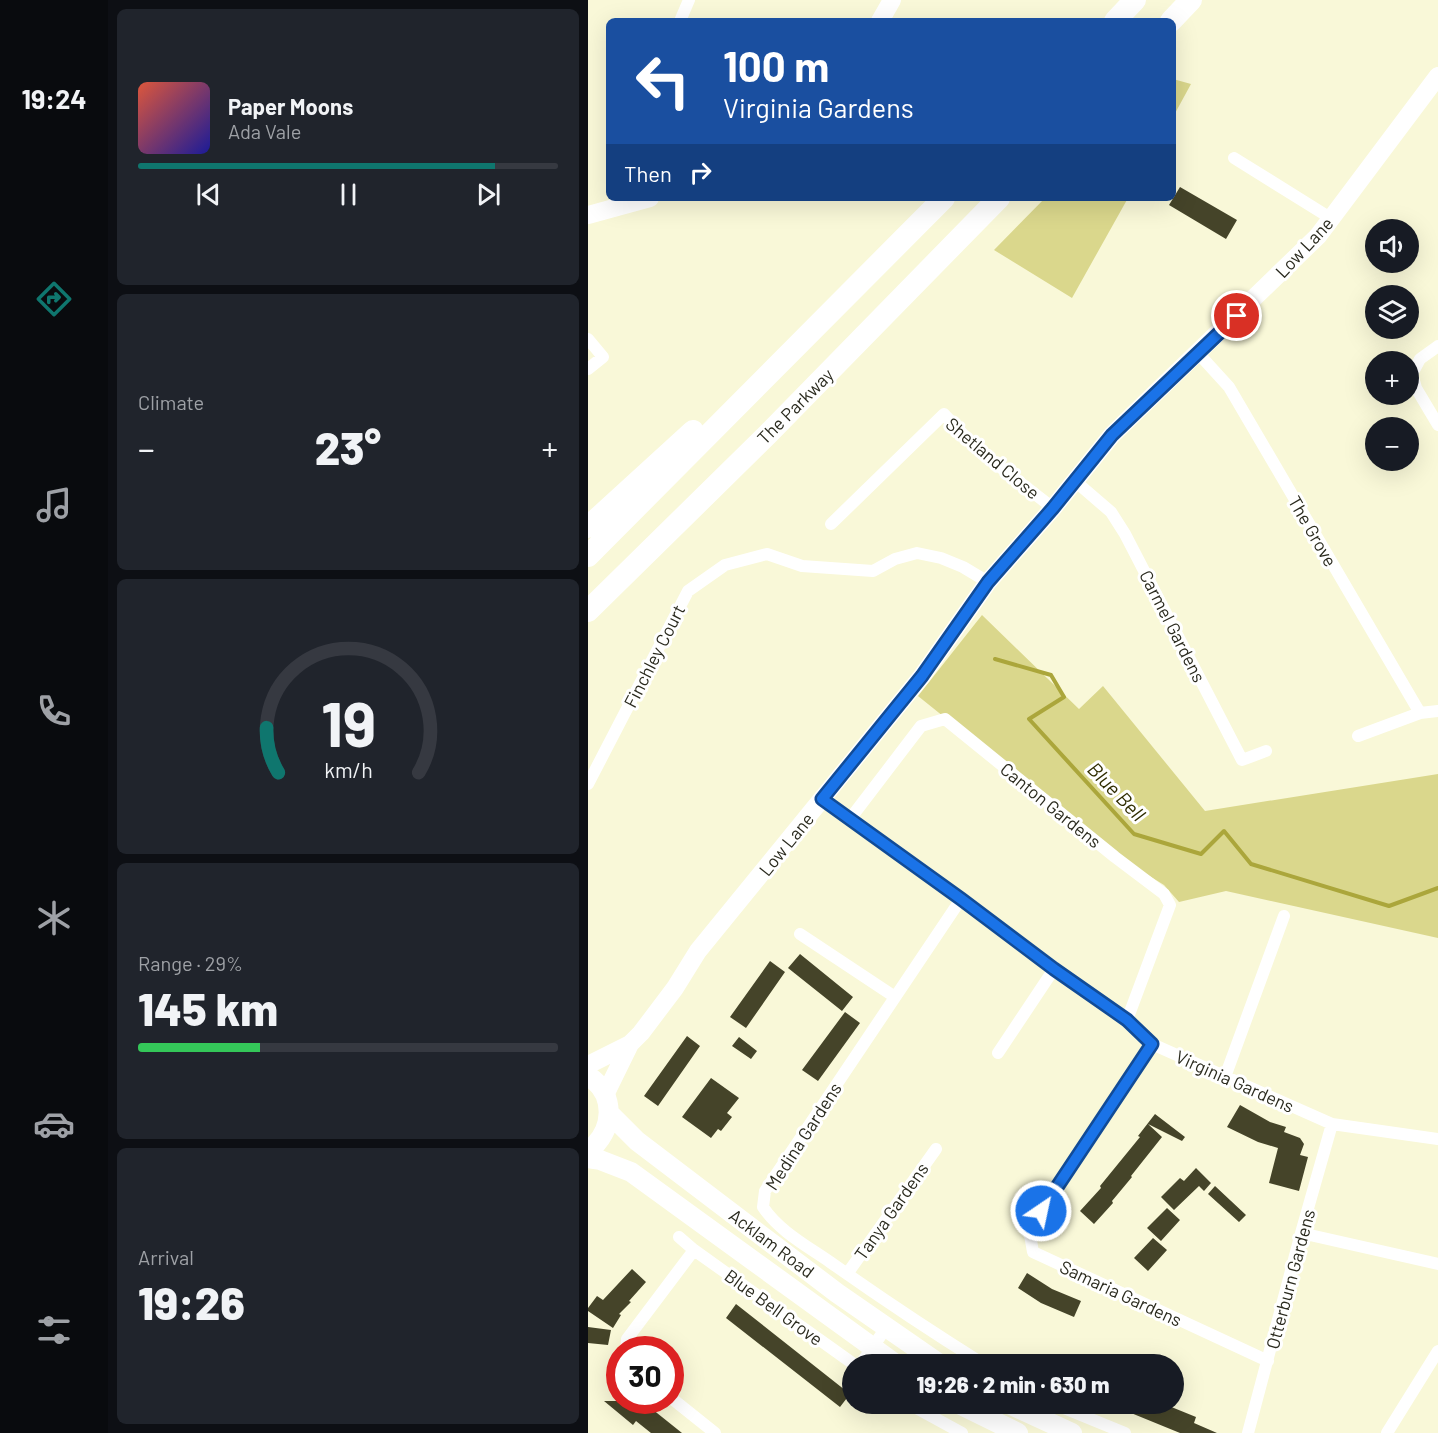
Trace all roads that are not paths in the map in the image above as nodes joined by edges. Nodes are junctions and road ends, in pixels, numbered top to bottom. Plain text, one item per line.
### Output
1 (689, 0) edge
2 (892, 0) edge
3 (1135, 0) edge
4 (1191, 0) edge
5 (681, 18) edge
6 (882, 18) edge
7 (1117, 18) edge
8 (1174, 18) edge
9 (1438, 76) edge
10 (1234, 158) dead end
11 (639, 201) edge
12 (941, 201) edge
13 (996, 201) edge
14 (588, 215) edge
15 (1332, 219) junction
16 (889, 255) junction
17 (588, 339) edge
18 (1438, 346) edge
19 (1198, 353) junction
20 (588, 369) edge
21 (1438, 425) edge
22 (1075, 481) junction
23 (1053, 508) junction
24 (831, 524) dead end
25 (588, 527) edge
26 (588, 556) edge
27 (988, 582) junction
28 (588, 610) edge
29 (1438, 711) edge
30 (1420, 713) junction
31 (1358, 736) dead end
32 (1266, 751) dead end
33 (588, 784) edge
34 (822, 799) junction
35 (850, 819) junction
36 (961, 899) junction
37 (1284, 916) dead end
38 (800, 934) dead end
39 (1054, 969) junction
40 (896, 997) junction
41 (1127, 1020) junction
42 (630, 1044) junction
43 (1152, 1044) junction
44 (998, 1053) dead end
45 (588, 1065) edge
46 (588, 1076) edge
47 (1225, 1077) junction
48 (607, 1104) junction
49 (1332, 1124) junction
50 (1438, 1139) edge
51 (936, 1149) dead end
52 (588, 1151) edge
53 (588, 1158) edge
54 (1301, 1233) junction
55 (679, 1237) dead end
56 (694, 1250) junction
57 (1438, 1264) edge
58 (847, 1274) junction
59 (886, 1328) junction
60 (629, 1336) edge
61 (873, 1348) junction
62 (1438, 1351) edge
63 (868, 1354) edge
64 (881, 1354) edge
65 (924, 1354) edge
66 (968, 1354) edge
67 (842, 1356) edge
68 (1268, 1361) junction
69 (684, 1408) edge
70 (927, 1414) edge
71 (979, 1414) edge
72 (1031, 1414) edge
73 (1078, 1414) edge
74 (715, 1433) edge
75 (962, 1433) edge
76 (1018, 1433) edge
77 (1072, 1433) edge
78 (1125, 1433) edge
79 (1248, 1433) edge
80 (1387, 1433) edge

1 - 5 street
2 - 6 main road
3 - 7 highway
4 - 8 highway
9 - 15 main road, Low Lane
10 - 15 street
11 - 14 main road
12 - 16 highway
13 - 28 highway, The Parkway
15 - 19 main road, Low Lane
16 - 25 highway
16 - 26 highway
17 - 20 street
18 - 21 street
19 - 22 main road, Low Lane
19 - 30 street, The Grove
22 - 23 main road, Low Lane
22 - 32 street, Carmel Gardens
23 - 24 street, Shetland Close
23 - 27 main road, Low Lane
27 - 33 street, Finchley Court
27 - 34 main road, Low Lane
29 - 30 street
30 - 31 street
34 - 35 street, Virginia Gardens
34 - 42 main road, Low Lane
35 - 36 street, Virginia Gardens
35 - 41 street, Canton Gardens
36 - 39 street, Virginia Gardens
36 - 40 street, Medina Gardens
37 - 47 street
38 - 40 street
39 - 41 street, Virginia Gardens
39 - 44 street
40 - 58 street, Medina Gardens
41 - 43 street, Virginia Gardens
42 - 45 main road, Low Lane
42 - 48 main road, Low Lane
43 - 47 street, Virginia Gardens
43 - 68 street, Samaria Gardens
46 - 48 main road, Acklam Road
47 - 49 street, Virginia Gardens
48 - 52 main road
48 - 59 main road, Acklam Road
49 - 50 street, Virginia Gardens
49 - 54 street, Otterburn Gardens
51 - 58 street, Tanya Gardens
53 - 61 main road, Acklam Road
54 - 57 street
54 - 68 street, Otterburn Gardens
55 - 56 street, Blue Bell Grove
56 - 60 street
56 - 67 street, Blue Bell Grove
58 - 66 street, Medina Gardens
59 - 61 street
59 - 65 main road, Acklam Road
61 - 63 street
61 - 64 main road, Acklam Road
62 - 80 street
68 - 79 street, Otterburn Gardens
69 - 74 street
70 - 75 street
71 - 76 main road
72 - 77 main road
73 - 78 street

